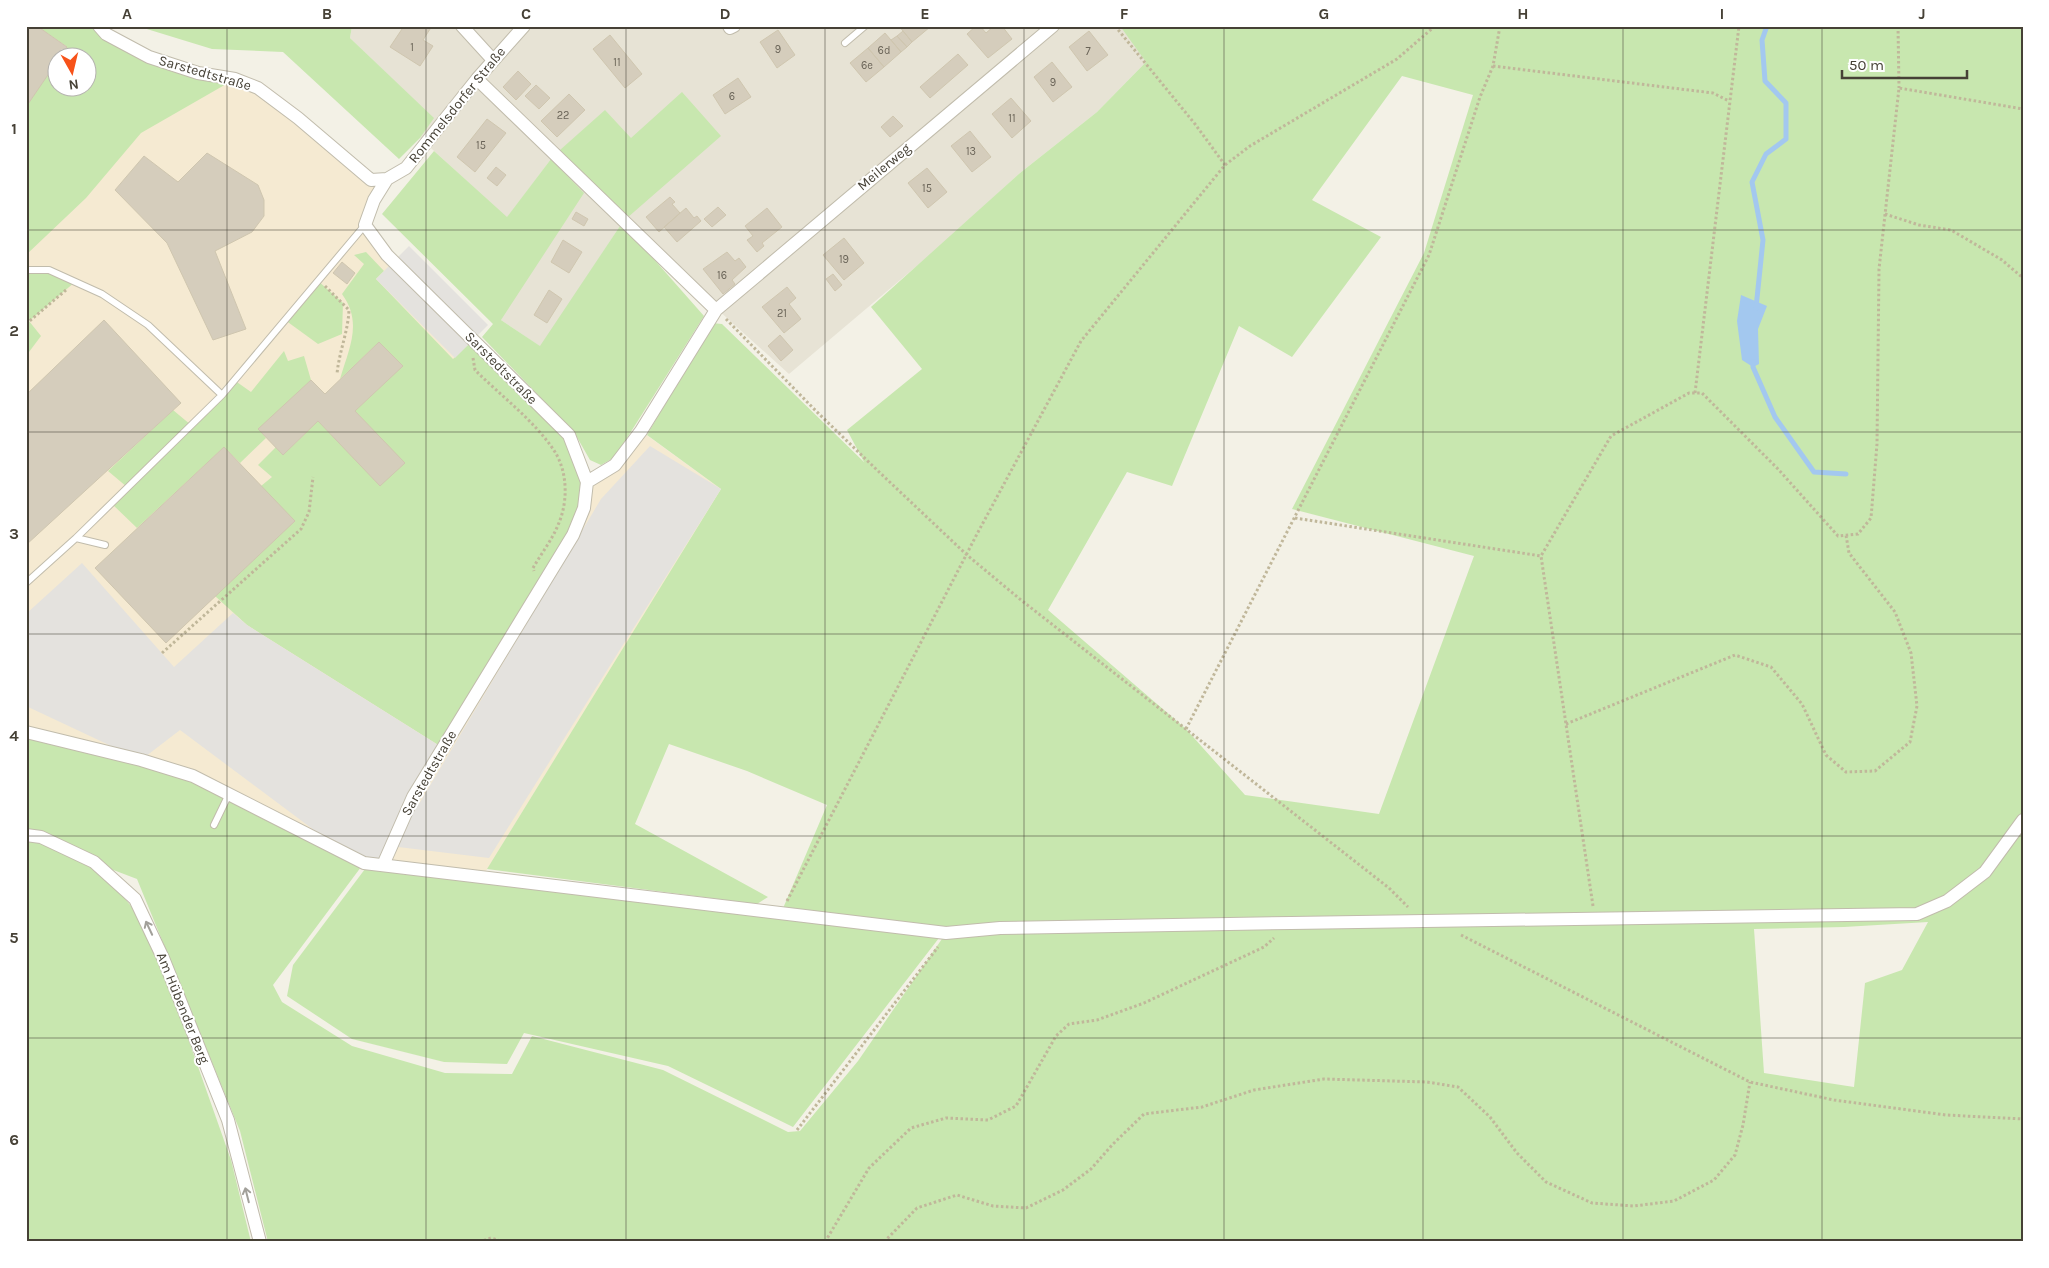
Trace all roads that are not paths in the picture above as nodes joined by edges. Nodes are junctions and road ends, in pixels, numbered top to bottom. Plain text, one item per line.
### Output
1 (98, 26) edge
2 (462, 26) edge
3 (524, 26) edge
4 (729, 26) edge
5 (734, 26) edge
6 (865, 26) edge
7 (1053, 26) edge
8 (845, 43) dead end
9 (493, 60) junction
10 (477, 79) junction
11 (387, 179) junction
12 (365, 225) junction
13 (26, 270) edge
14 (716, 310) junction
15 (222, 395) junction
16 (587, 482) junction
17 (76, 538) junction
18 (105, 545) dead end
19 (26, 583) edge
20 (26, 732) edge
21 (229, 794) junction
22 (2023, 820) edge
23 (214, 825) dead end
24 (26, 835) edge
25 (384, 865) junction
26 (260, 1242) edge

1 - 11 street, Sarstedtstraße
2 - 9 street
3 - 9 street, Rommelsdorfer Straße
4 - 5 street
6 - 8 lane
7 - 14 street, Meilerweg
9 - 10 street, Rommelsdorfer Straße
10 - 11 street, Rommelsdorfer Straße
10 - 14 street
11 - 12 street
12 - 15 lane
12 - 16 street, Sarstedtstraße
13 - 15 lane
14 - 16 street, Meilerweg
15 - 17 lane
16 - 25 street, Sarstedtstraße
17 - 18 lane
17 - 19 lane
20 - 21 street
21 - 23 lane
21 - 25 street
22 - 25 street
26 -> 24 street, Am Hübender Berg

